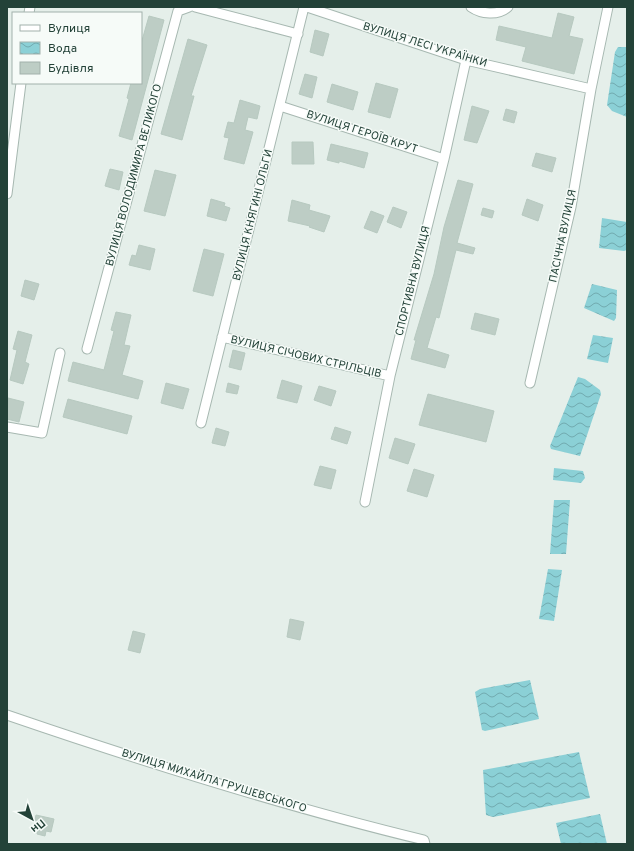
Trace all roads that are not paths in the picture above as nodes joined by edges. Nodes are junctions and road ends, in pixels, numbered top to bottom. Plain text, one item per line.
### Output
1 (189, 7) edge
2 (194, 7) edge
3 (306, 7) edge
4 (471, 7) edge
5 (508, 7) edge
6 (608, 7) edge
7 (298, 34) junction
8 (466, 60) junction
9 (21, 84) edge
10 (591, 88) junction
11 (280, 106) junction
12 (444, 159) junction
13 (7, 194) edge
14 (222, 337) junction
15 (87, 349) dead end
16 (60, 353) dead end
17 (390, 376) junction
18 (530, 383) dead end
19 (201, 423) dead end
20 (7, 427) edge
21 (365, 502) dead end
22 (7, 715) edge
23 (424, 842) edge

1 - 15 street, ВУЛИЦЯ ВОЛОДИМИРА ВЕЛИКОГО
2 - 7 street
3 - 7 street, ВУЛИЦЯ КНЯГИНІ ОЛЬГИ
3 - 8 street, ВУЛИЦЯ ЛЕСІ УКРАЇНКИ
4 - 5 street
6 - 10 street, ПАСІЧНА ВУЛИЦЯ
7 - 11 street, ВУЛИЦЯ КНЯГИНІ ОЛЬГИ
8 - 10 street, ВУЛИЦЯ ЛЕСІ УКРАЇНКИ
8 - 12 street, СПОРТИВНА ВУЛИЦЯ
9 - 13 street
10 - 18 street, ПАСІЧНА ВУЛИЦЯ
11 - 12 street, ВУЛИЦЯ ГЕРОЇВ КРУТ
11 - 14 street, ВУЛИЦЯ КНЯГИНІ ОЛЬГИ
12 - 17 street, СПОРТИВНА ВУЛИЦЯ
14 - 17 street, ВУЛИЦЯ СІЧОВИХ СТРІЛЬЦІВ
14 - 19 street, ВУЛИЦЯ КНЯГИНІ ОЛЬГИ
16 - 20 street
17 - 21 street, СПОРТИВНА ВУЛИЦЯ
22 - 23 street, ВУЛИЦЯ МИХАЙЛА ГРУШЕВСЬКОГО

